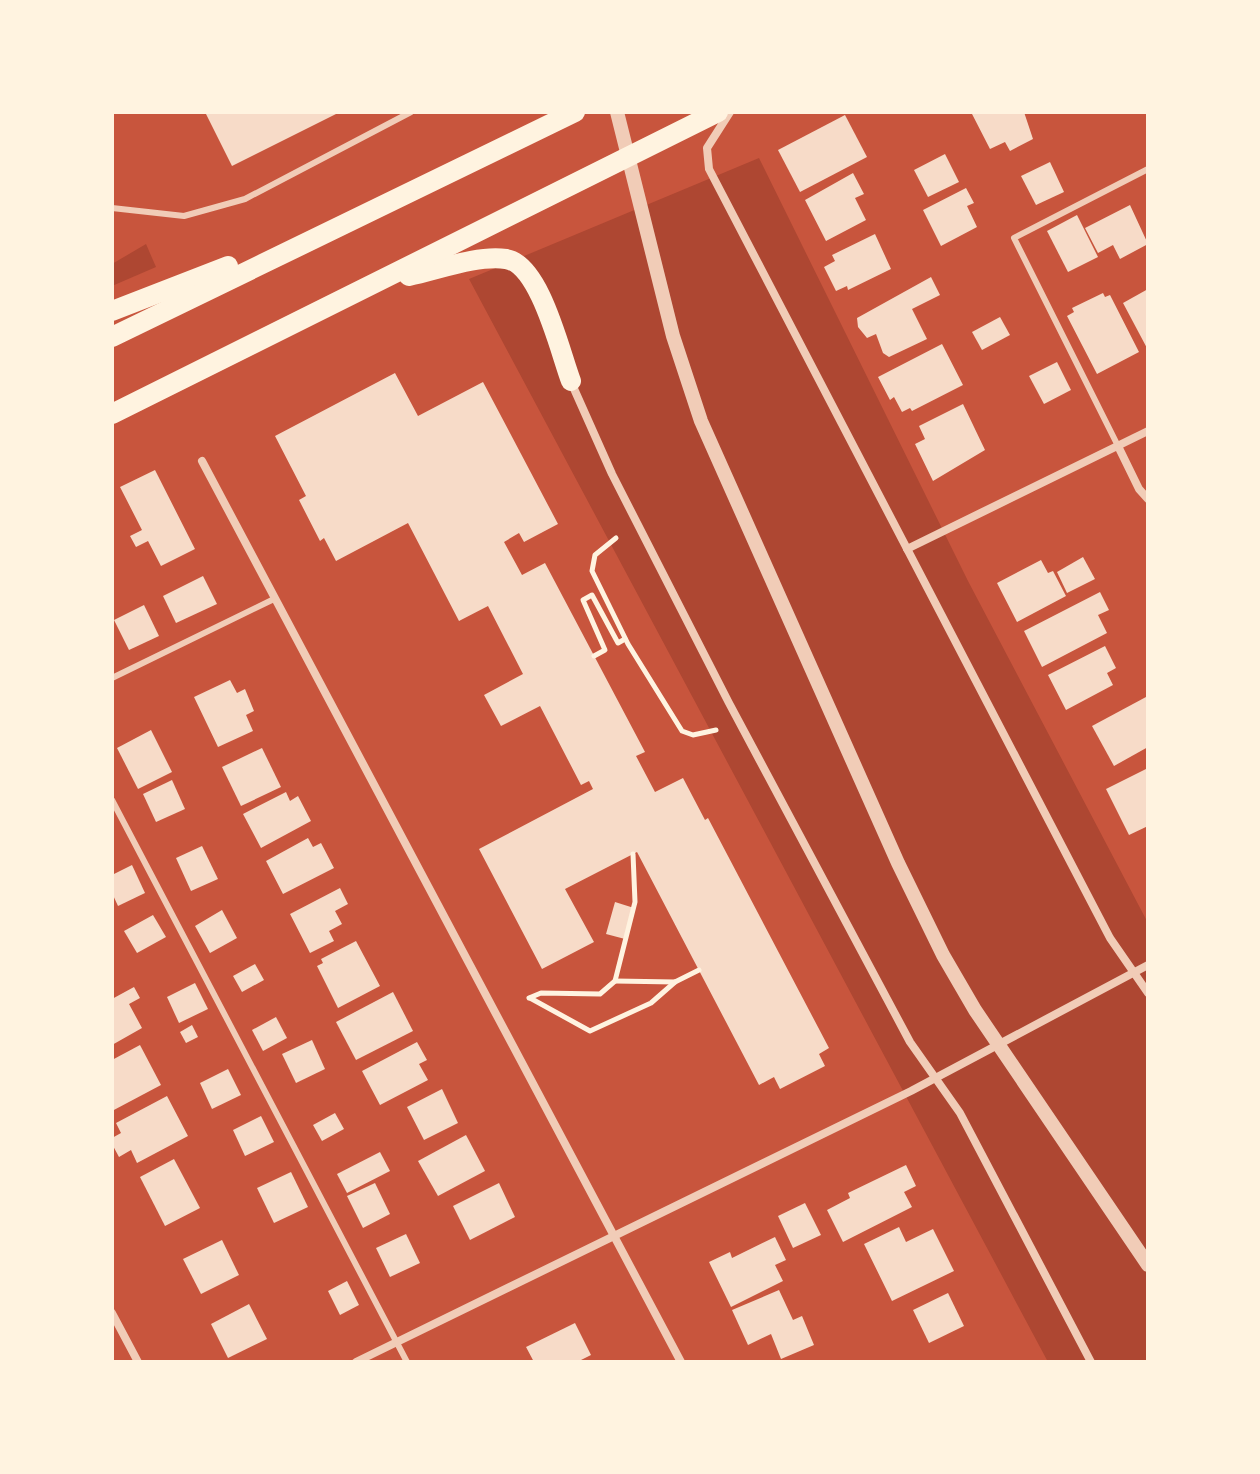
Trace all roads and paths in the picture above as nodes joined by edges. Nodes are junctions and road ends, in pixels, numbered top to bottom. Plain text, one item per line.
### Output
1 (411, 112) edge
2 (575, 112) edge
3 (718, 112) edge
4 (730, 112) edge
5 (618, 118) edge
6 (627, 157) junction
7 (1148, 169) edge
8 (112, 208) edge
9 (365, 212) junction
10 (377, 283) junction
11 (112, 311) edge
12 (112, 337) edge
13 (571, 381) joint
14 (112, 414) edge
15 (1148, 431) edge
16 (1118, 446) junction
17 (202, 461) dead end
18 (1148, 499) edge
19 (616, 538) dead end
20 (907, 549) junction
21 (274, 599) junction
22 (625, 639) junction
23 (618, 643) junction
24 (605, 650) junction
25 (594, 656) dead end
26 (112, 678) edge
27 (716, 730) dead end
28 (112, 800) edge
29 (633, 854) dead end
30 (1148, 965) edge
31 (699, 970) dead end
32 (1135, 972) junction
33 (615, 981) junction
34 (675, 982) junction
35 (1148, 993) edge
36 (998, 1044) junction
37 (936, 1078) junction
38 (614, 1236) junction
39 (1148, 1265) edge
40 (112, 1313) edge
41 (397, 1342) junction
42 (138, 1362) edge
43 (356, 1362) edge
44 (407, 1362) edge
45 (681, 1362) edge
46 (1091, 1362) edge

1 - 8 lane
2 - 9 main road
3 - 6 main road
4 - 20 street
5 - 6 street
6 - 10 main road
6 - 36 street
7 - 16 lane
9 - 11 main road
9 - 12 main road
10 - 13 main road
10 - 14 main road
13 - 37 street
15 - 16 street
16 - 18 street
16 - 20 street
17 - 21 street
19 - 22 path
20 - 32 street
21 - 26 lane
21 - 38 street
22 - 23 path
22 - 27 path
23 - 24 path
23 - 24 path
24 - 25 path
28 - 41 lane
29 - 33 path
30 - 32 street
31 - 34 path
32 - 35 street
32 - 36 street
33 - 34 path
33 - 34 path
36 - 37 street
36 - 39 street
37 - 38 street
37 - 46 street
38 - 41 street
38 - 45 street
40 - 42 street
41 - 43 street
41 - 44 lane

